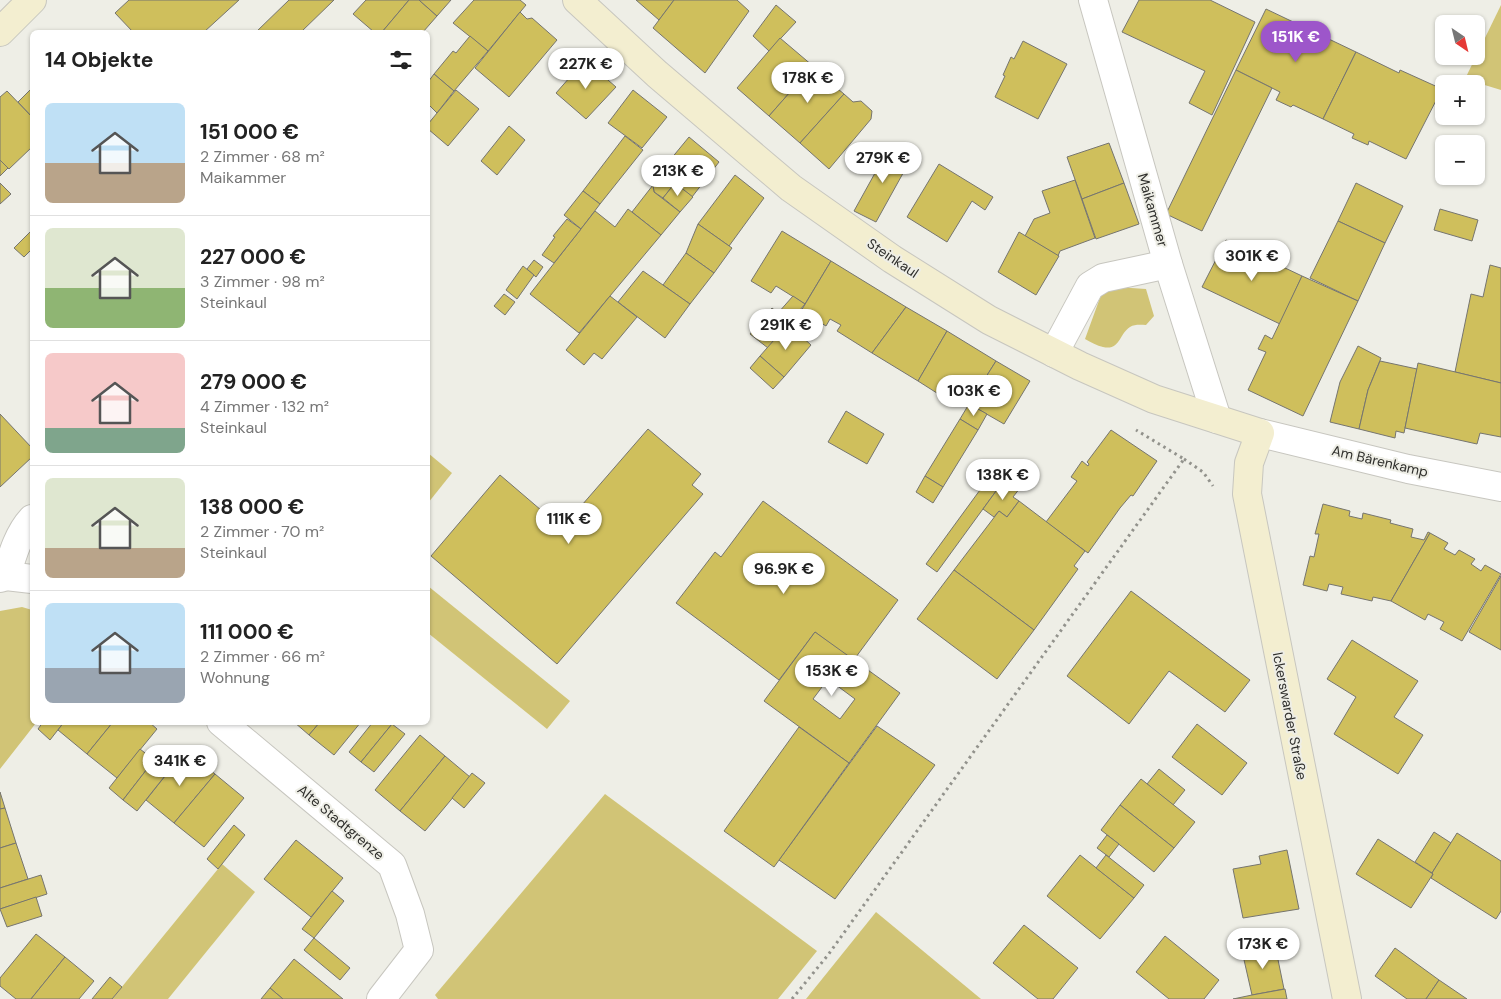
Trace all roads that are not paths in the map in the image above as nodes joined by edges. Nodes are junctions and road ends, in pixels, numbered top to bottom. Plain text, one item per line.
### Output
1 (32, 0) edge
2 (577, 0) edge
3 (1093, 0) edge
4 (0, 32) edge
5 (1168, 264) junction
6 (1054, 353) junction
7 (1217, 419) junction
8 (1260, 433) junction
9 (1501, 487) edge
10 (30, 522) edge
11 (13, 577) edge
12 (225, 725) edge
13 (381, 999) edge
14 (1347, 999) edge

1 - 4 street
2 - 6 street, Steinkaul
3 - 5 street, Maikammer
5 - 6 street
5 - 7 street, Maikammer
6 - 7 street, Steinkaul
7 - 8 street, Steinkaul
8 - 9 street, Am Bärenkamp
8 - 14 street, Ickerswarder Straße
10 - 11 street
12 - 13 street, Alte Stadtgrenze

